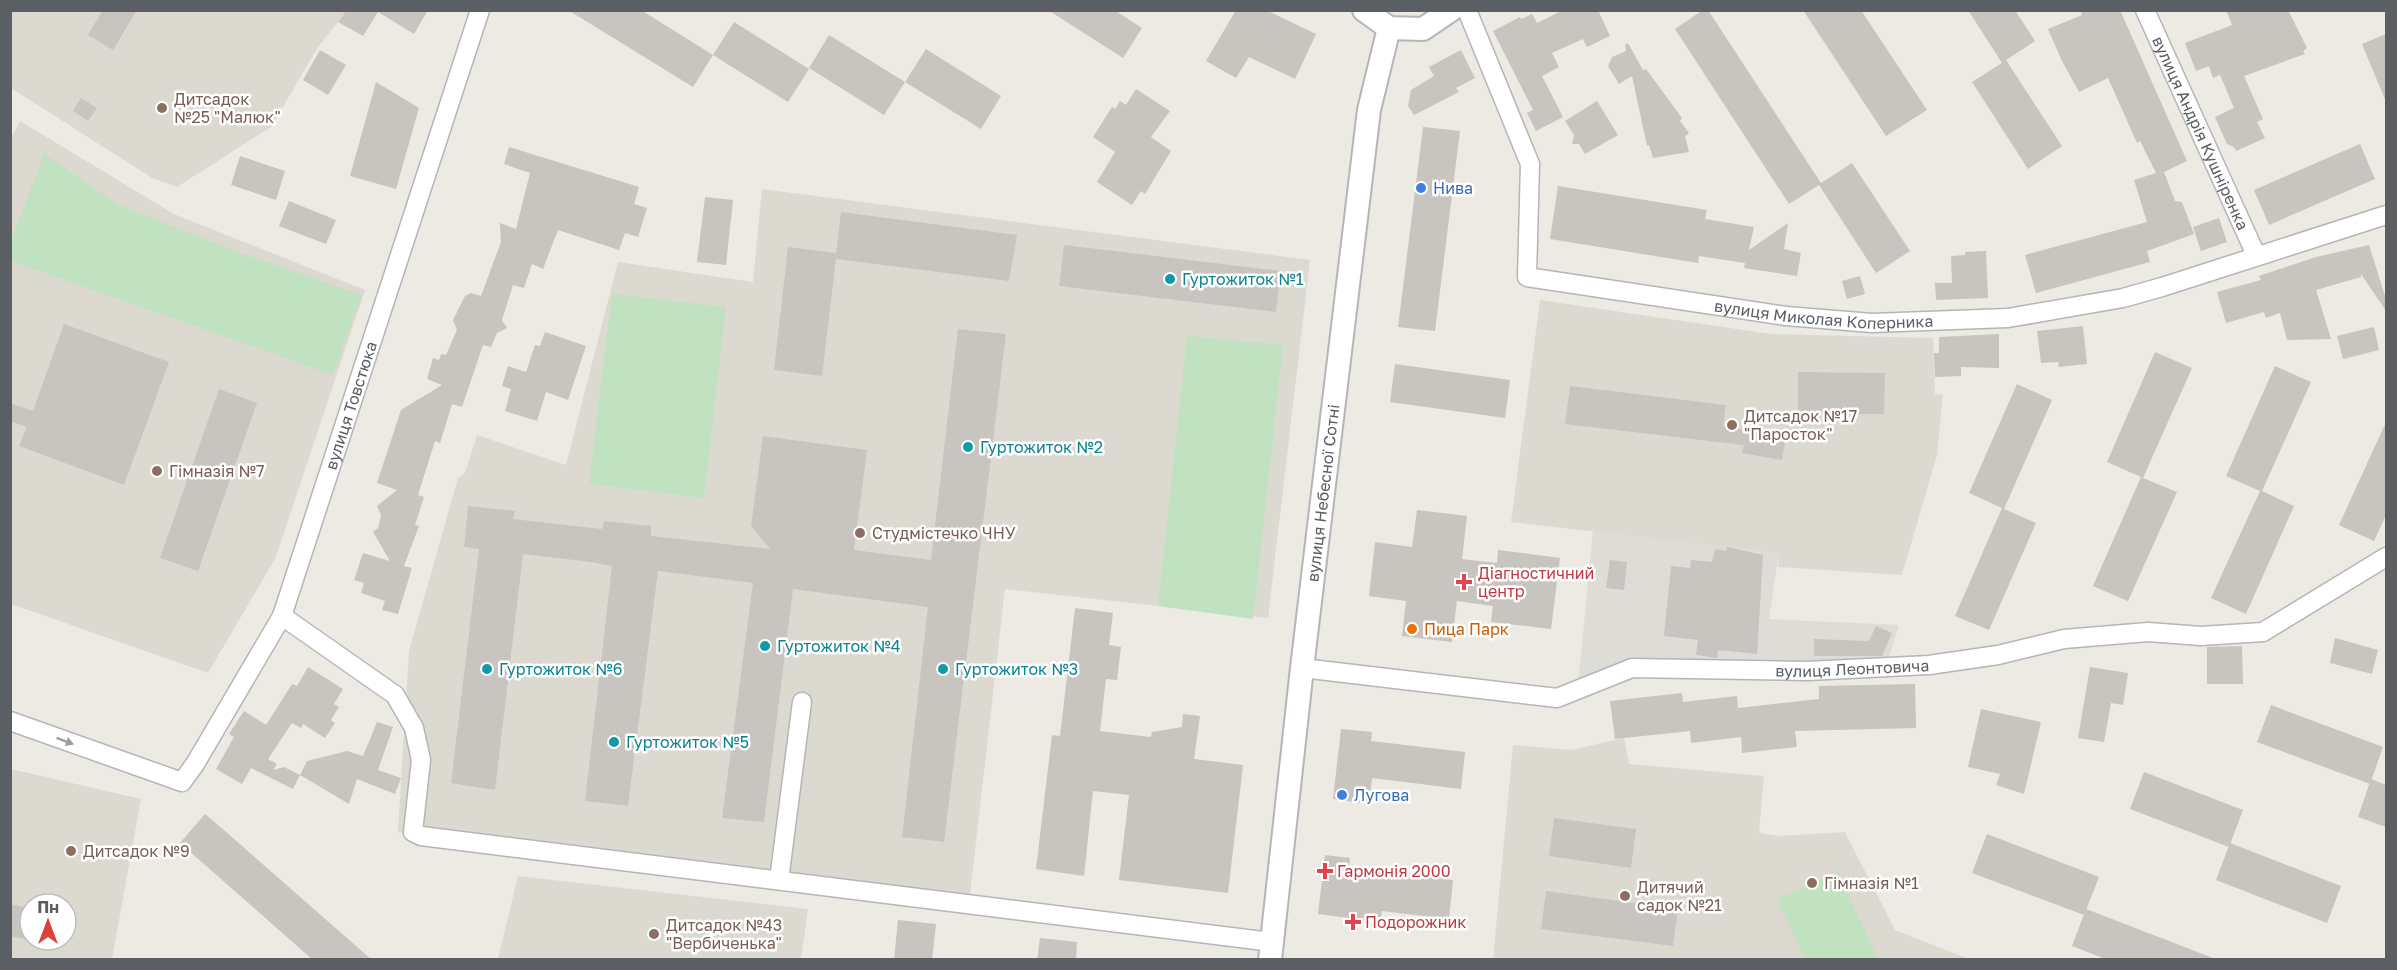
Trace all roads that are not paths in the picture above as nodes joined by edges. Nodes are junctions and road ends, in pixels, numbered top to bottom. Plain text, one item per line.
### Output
1 (480, 10) edge
2 (1364, 10) edge
3 (1451, 10) edge
4 (1467, 10) edge
5 (2145, 10) edge
6 (1389, 28) junction
7 (2386, 215) edge
8 (2256, 255) junction
9 (2386, 557) edge
10 (282, 616) junction
11 (1302, 668) junction
12 (802, 702) dead end
13 (10, 721) edge
14 (779, 880) junction
15 (1271, 951) edge

1 - 10 street, вулиця Товстюка
2 - 6 street
3 - 6 street
4 - 8 street, вулиця Миколая Коперника
5 - 8 street, вулиця Андрія Кушніренка
6 - 11 street, вулиця Небесної Сотні
7 - 8 street, вулиця Миколая Коперника
9 - 11 street, вулиця Леонтовича
13 -> 10 street, вулиця Товстюка
10 - 14 street
11 - 15 street, вулиця Небесної Сотні
12 - 14 street
14 - 15 street

